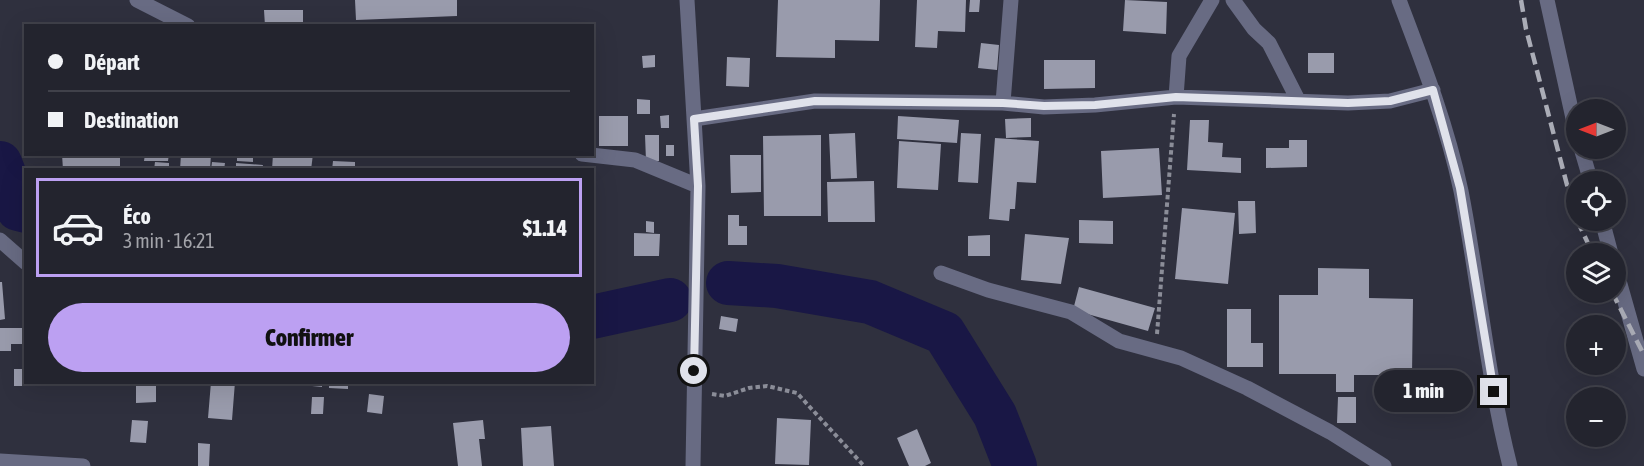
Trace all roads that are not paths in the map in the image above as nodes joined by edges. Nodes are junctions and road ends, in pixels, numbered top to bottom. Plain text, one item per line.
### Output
1 (137, 0) edge
2 (687, 0) edge
3 (1011, 0) edge
4 (1212, 0) edge
5 (1233, 0) edge
6 (1399, 0) edge
7 (1547, 0) edge
8 (184, 24) edge
9 (1433, 90) junction
10 (1176, 97) junction
11 (1569, 99) edge
12 (1298, 100) junction
13 (1003, 103) junction
14 (694, 119) junction
15 (594, 155) edge
16 (698, 186) junction
17 (0, 240) edge
18 (24, 261) edge
19 (941, 273) dead end
20 (1625, 303) edge
21 (1644, 369) edge
22 (0, 460) edge
23 (83, 466) edge
24 (693, 466) edge
25 (1384, 466) edge
26 (1510, 466) edge

1 - 8 street
2 - 14 street
3 - 13 street
4 - 10 street
5 - 12 street
6 - 9 street
7 - 11 street
9 - 12 street
9 - 26 street
10 - 12 street
10 - 13 street
13 - 14 street
14 - 16 street
15 - 16 street
16 - 24 street
17 - 18 street
19 - 25 street
20 - 21 street
22 - 23 street

